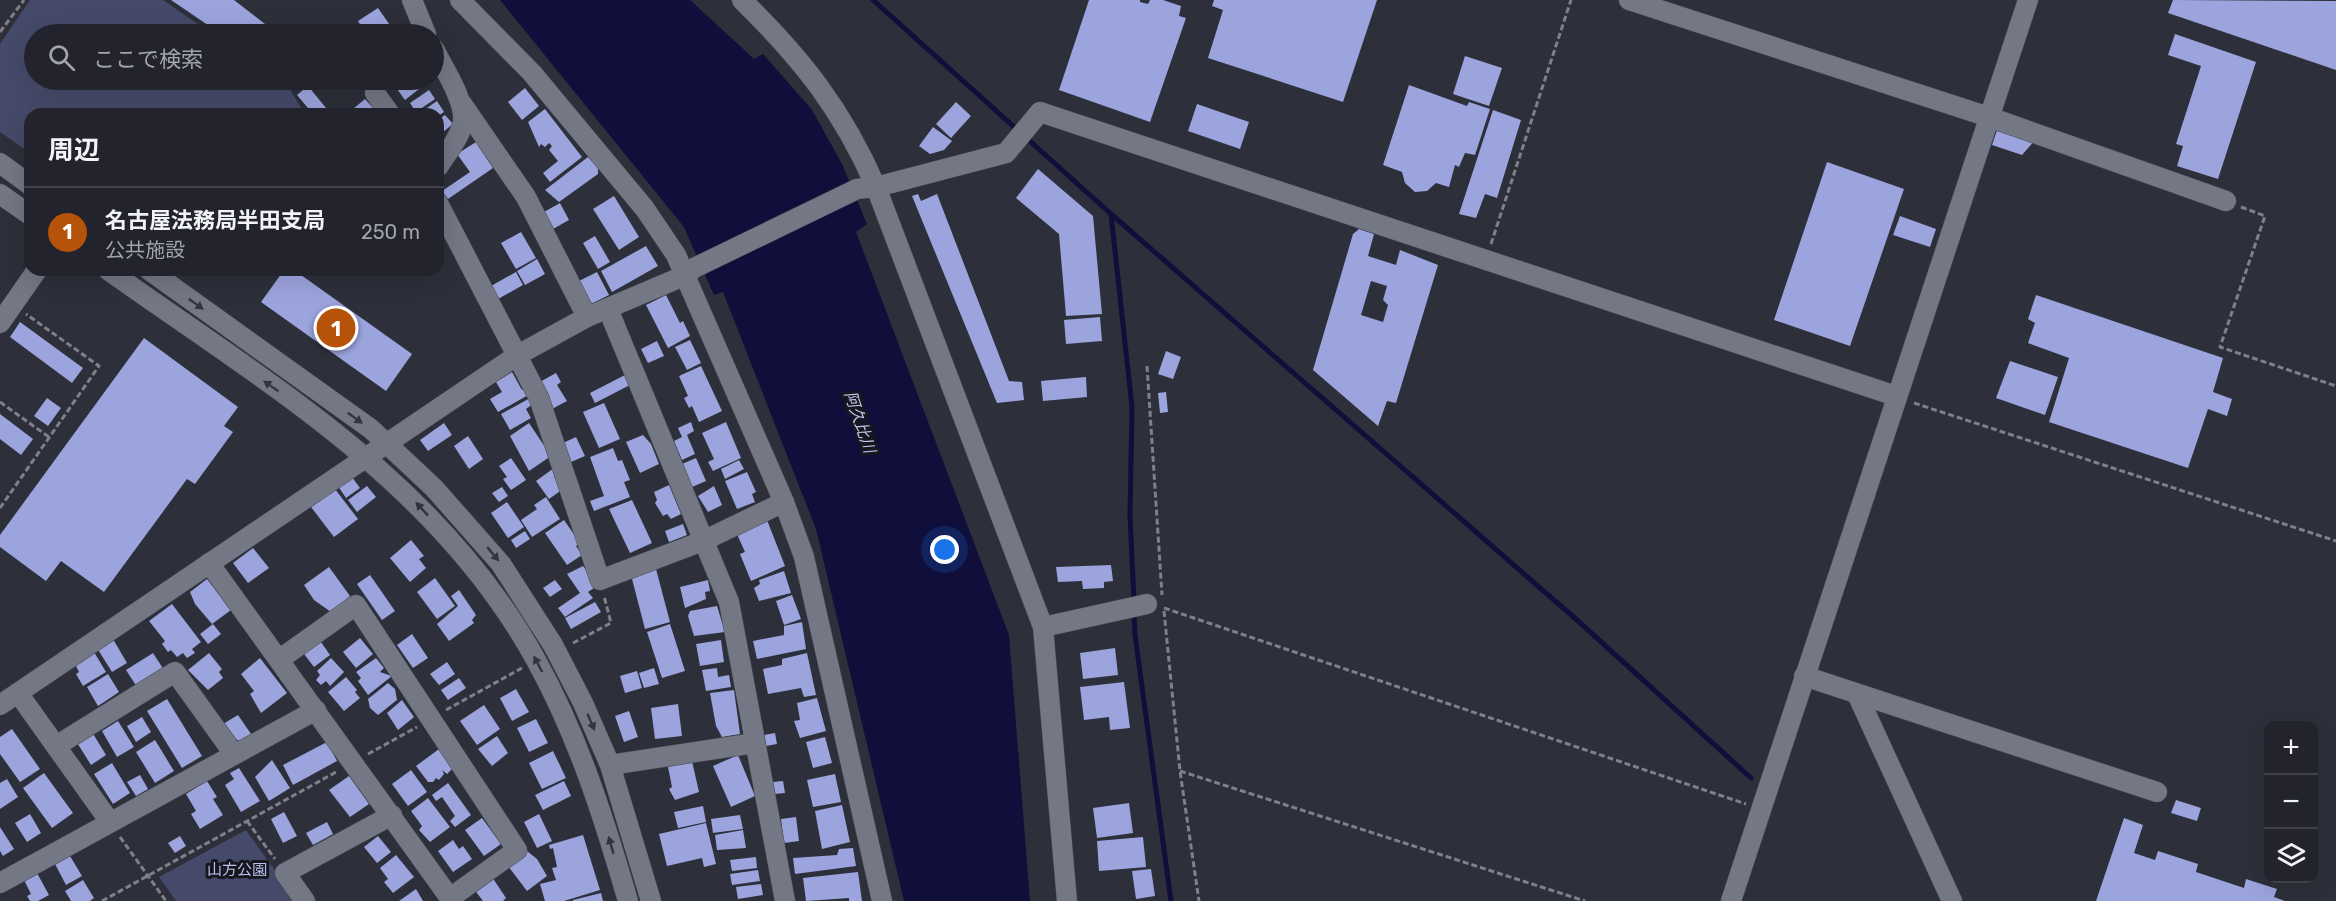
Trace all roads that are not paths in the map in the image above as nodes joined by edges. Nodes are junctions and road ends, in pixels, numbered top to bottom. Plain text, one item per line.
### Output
1 (412, 0) edge
2 (460, 0) edge
3 (742, 0) edge
4 (1629, 0) edge
5 (2028, 0) edge
6 (422, 24) edge
7 (444, 69) edge
8 (375, 93) dead end
9 (462, 104) junction
10 (386, 108) edge
11 (1989, 117) junction
12 (444, 157) edge
13 (0, 164) edge
14 (24, 181) edge
15 (867, 188) junction
16 (0, 194) edge
17 (2226, 201) road end
18 (24, 211) edge
19 (444, 214) edge
20 (690, 272) junction
21 (33, 276) edge
22 (116, 276) edge
23 (157, 276) edge
24 (608, 309) junction
25 (587, 317) junction
26 (0, 323) edge
27 (516, 356) junction
28 (1896, 396) junction
29 (387, 444) junction
30 (366, 456) junction
31 (784, 502) junction
32 (703, 541) junction
33 (209, 563) junction
34 (1156, 606) road end
35 (1043, 627) junction
36 (280, 659) junction
37 (1804, 676) junction
38 (18, 693) junction
39 (1857, 694) junction
40 (0, 705) edge
41 (316, 710) junction
42 (754, 743) junction
43 (56, 746) junction
44 (234, 754) junction
45 (610, 765) junction
46 (2157, 792) dead end
47 (392, 815) junction
48 (110, 822) junction
49 (0, 883) edge
50 (451, 899) edge
51 (305, 901) edge
52 (628, 901) edge
53 (651, 901) edge
54 (785, 901) edge
55 (882, 901) edge
56 (1067, 901) edge
57 (1731, 901) edge
58 (1952, 901) edge

1 - 6 street
2 - 20 street
3 - 15 street
4 - 11 street
5 - 11 street
7 - 9 street
8 - 10 street
9 - 12 street
9 - 25 street
11 - 17 street
11 - 28 street
13 - 14 street
15 - 20 street
15 - 28 street
15 - 35 street
16 - 18 street
19 - 27 street
20 - 24 street
20 - 31 street
21 - 26 street
30 -> 22 street
23 -> 29 street
24 - 25 street
24 - 32 street
25 - 27 street
27 - 29 street
27 - 32 street
28 - 37 street
29 - 30 street
29 -> 45 street
30 - 33 street
52 -> 30 street
31 - 32 street
31 - 55 street
32 - 42 street
33 - 36 street
33 - 38 street
34 - 35 street
35 - 56 street
36 - 41 street
36 - 50 street
37 - 39 street
37 - 57 street
38 - 40 street
38 - 43 street
39 - 46 street
39 - 58 street
41 - 44 street
41 - 47 street
42 - 45 street
42 - 54 street
43 - 44 street
43 - 48 street
44 - 48 street
45 - 53 street
47 - 50 street
47 - 51 street
48 - 49 street

